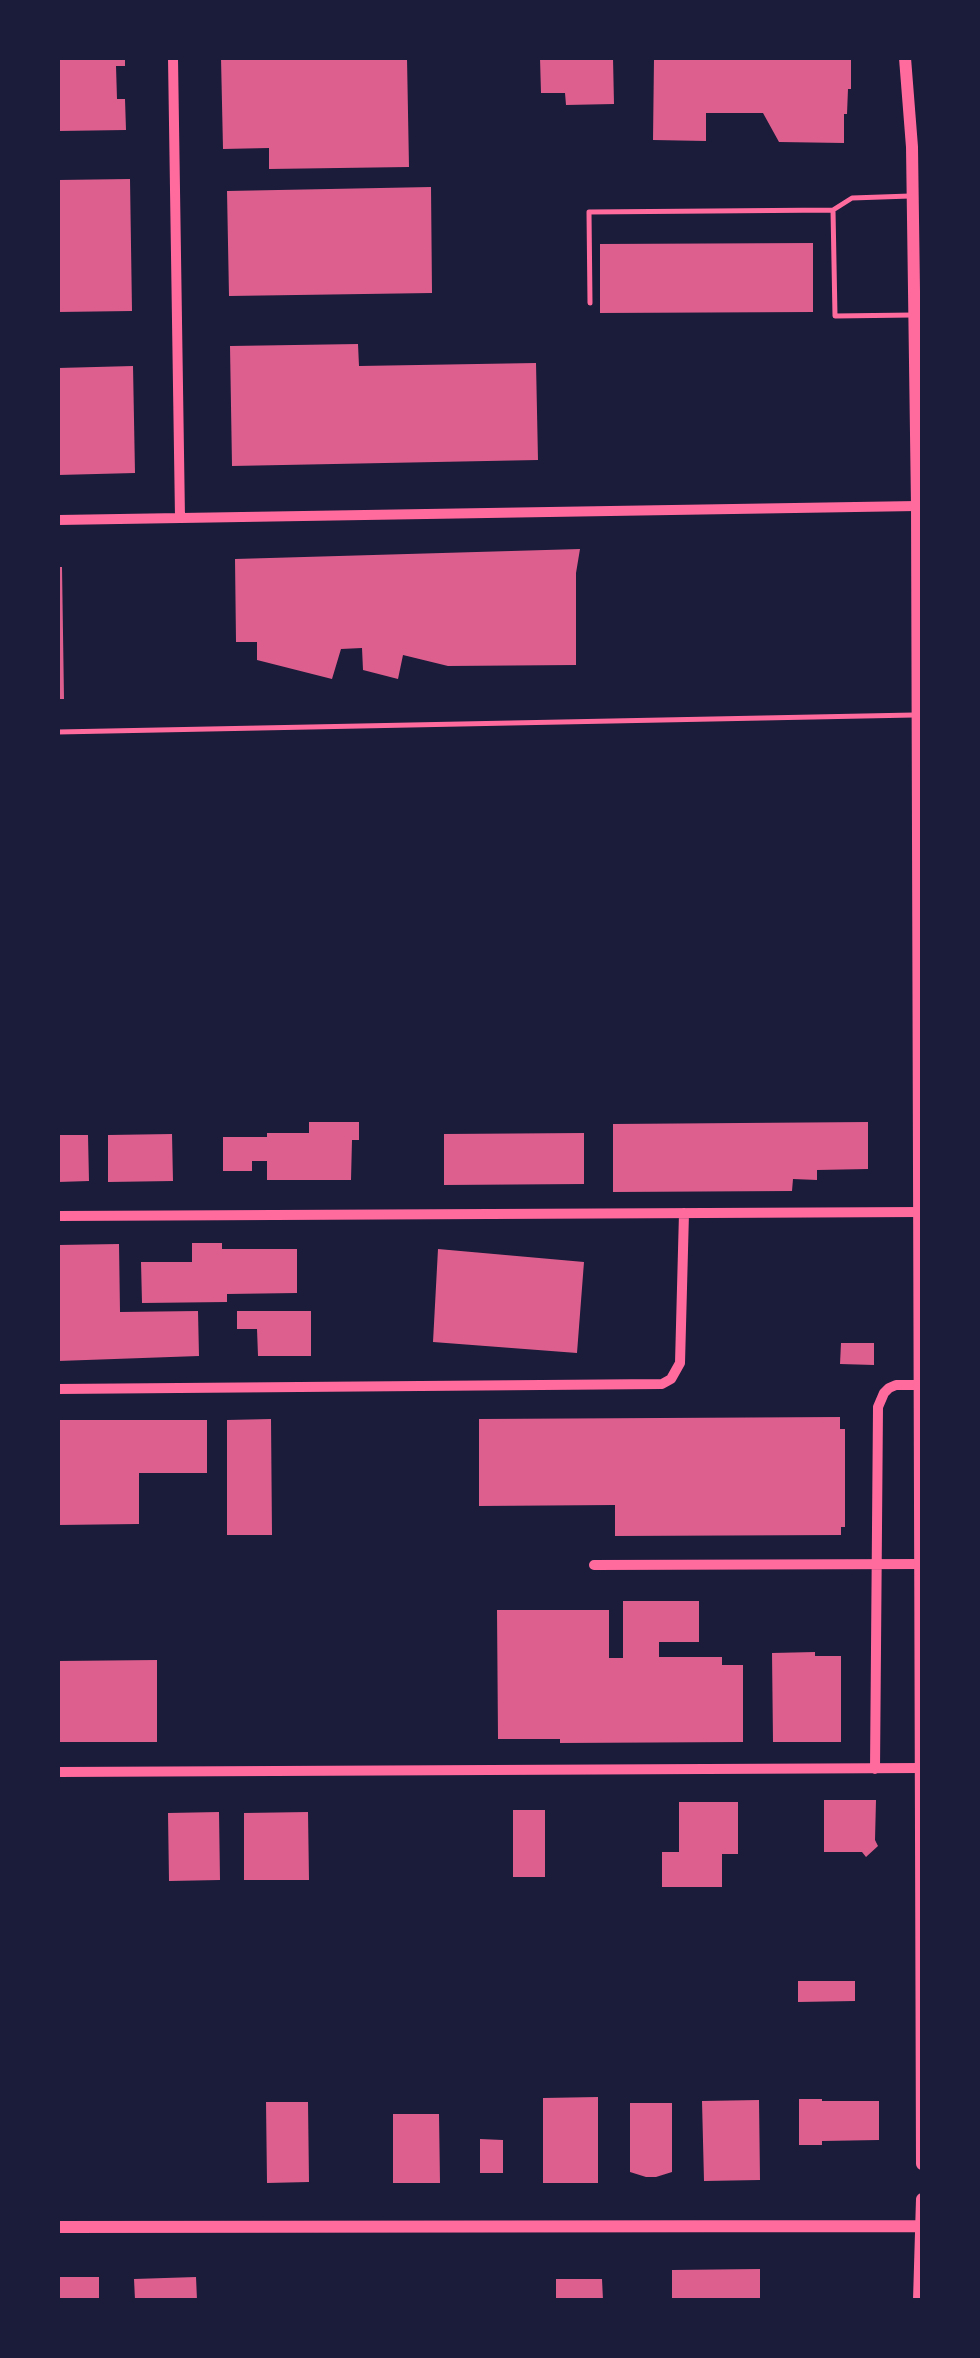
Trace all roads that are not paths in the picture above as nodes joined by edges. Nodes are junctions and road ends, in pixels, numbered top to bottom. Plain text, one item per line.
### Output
1 (173, 58) edge
2 (905, 58) edge
3 (918, 147) edge
4 (913, 196) junction
5 (833, 210) junction
6 (590, 303) dead end
7 (915, 315) junction
8 (918, 506) junction
9 (180, 518) junction
10 (58, 520) edge
11 (920, 689) edge
12 (918, 715) junction
13 (58, 732) edge
14 (921, 1212) edge
15 (684, 1213) junction
16 (58, 1216) edge
17 (920, 1385) junction
18 (58, 1389) edge
19 (876, 1564) junction
20 (922, 1564) edge
21 (594, 1565) dead end
22 (875, 1768) junction
23 (921, 1768) edge
24 (58, 1772) edge
25 (922, 2164) edge
26 (922, 2199) edge
27 (922, 2226) edge
28 (58, 2227) edge
29 (919, 2300) edge

1 - 9 street
2 - 3 street
3 - 4 street
4 - 5 lane
4 - 7 street
5 - 6 lane
5 - 7 lane
7 - 8 street
8 - 9 street
8 - 11 street
9 - 10 street
11 - 12 street
12 - 13 lane
12 - 14 street
14 - 15 street
14 - 17 street
15 - 16 street
15 - 18 street
17 - 19 street
17 - 20 street
19 - 20 street
19 - 21 street
19 - 22 street
20 - 23 street
22 - 23 street
22 - 24 street
23 - 25 street
26 - 27 street
27 - 28 street
27 - 29 street

